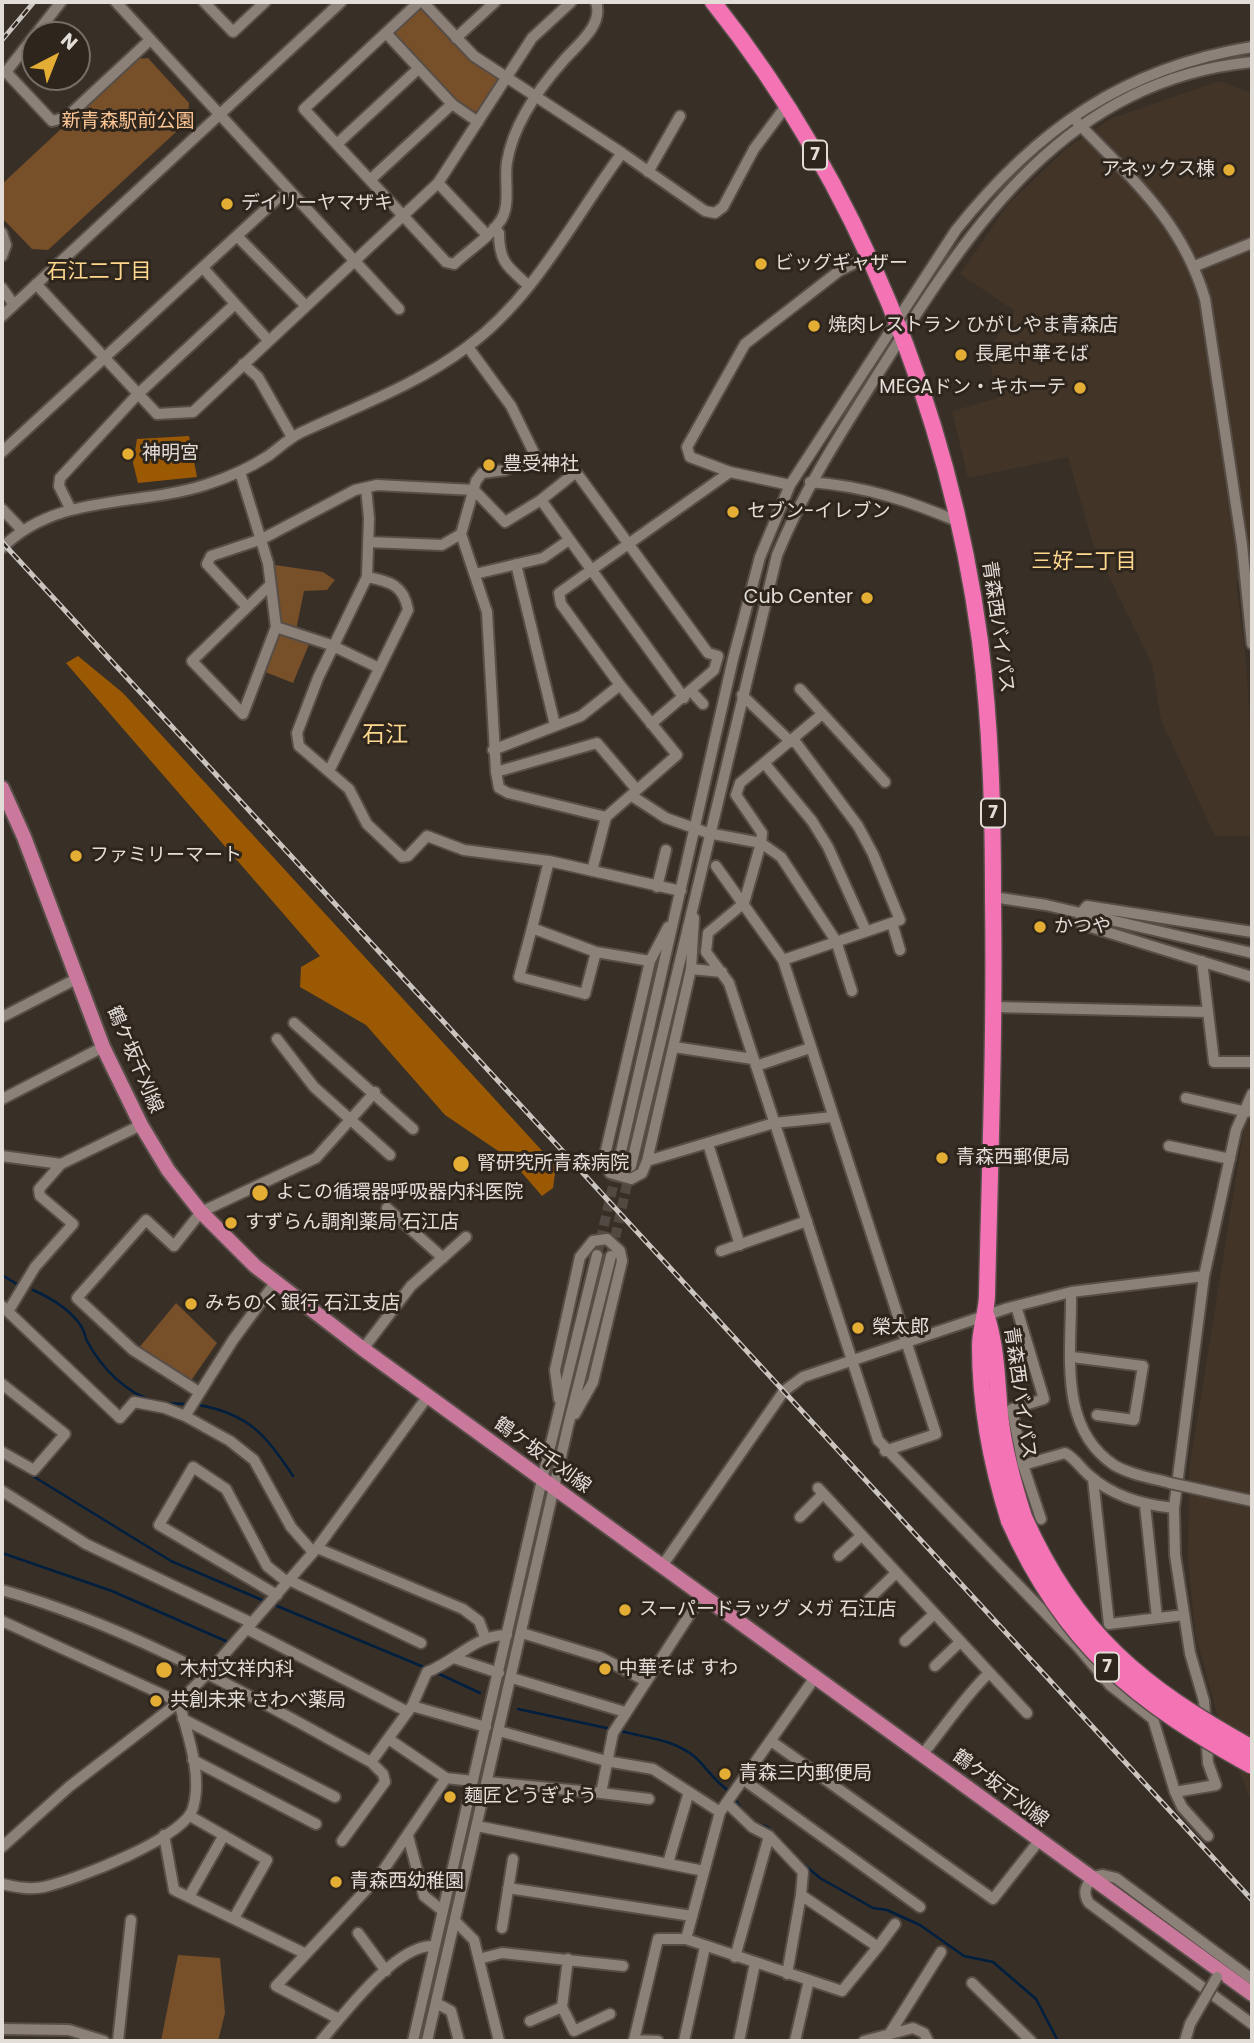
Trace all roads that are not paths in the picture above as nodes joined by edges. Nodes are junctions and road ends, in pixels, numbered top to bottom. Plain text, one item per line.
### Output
1 (61, 2) edge
2 (116, 2) edge
3 (204, 2) edge
4 (265, 2) edge
5 (341, 2) edge
6 (421, 2) edge
7 (495, 2) edge
8 (571, 2) edge
9 (596, 2) edge
10 (713, 2) edge
11 (386, 33) junction
12 (456, 38) junction
13 (150, 40) junction
14 (1252, 47) edge
15 (1252, 64) edge
16 (418, 69) junction
17 (507, 78) junction
18 (537, 96) junction
19 (452, 104) junction
20 (786, 106) junction
21 (219, 116) junction
22 (680, 116) dead end
23 (1076, 121) junction
24 (478, 122) junction
25 (337, 144) junction
26 (622, 153) junction
27 (648, 172) junction
28 (370, 180) junction
29 (438, 183) junction
30 (279, 197) dead end
31 (402, 216) junction
32 (491, 232) junction
33 (2, 233) edge
34 (237, 236) junction
35 (1252, 243) edge
36 (2, 256) edge
37 (869, 256) junction
38 (354, 261) junction
39 (1195, 266) junction
40 (203, 268) junction
41 (36, 284) junction
42 (529, 286) junction
43 (2, 288) edge
44 (2, 295) edge
45 (235, 304) junction
46 (14, 305) junction
47 (305, 305) junction
48 (399, 309) dead end
49 (2, 316) edge
50 (898, 328) junction
51 (268, 340) junction
52 (468, 347) junction
53 (105, 359) junction
54 (243, 364) junction
55 (138, 394) junction
56 (292, 437) junction
57 (2, 452) edge
58 (240, 472) junction
59 (730, 472) junction
60 (810, 482) junction
61 (790, 485) junction
62 (366, 488) junction
63 (474, 490) junction
64 (541, 500) junction
65 (2, 509) edge
66 (71, 510) junction
67 (959, 522) junction
68 (21, 530) junction
69 (461, 534) junction
70 (1247, 537) edge
71 (262, 538) junction
72 (569, 540) junction
73 (368, 542) junction
74 (629, 545) junction
75 (2, 548) edge
76 (516, 564) junction
77 (591, 571) junction
78 (475, 574) junction
79 (367, 577) junction
80 (270, 584) junction
81 (1249, 586) edge
82 (247, 607) junction
83 (276, 627) junction
84 (1252, 644) edge
85 (331, 646) junction
86 (718, 656) junction
87 (733, 659) junction
88 (379, 668) junction
89 (620, 685) junction
90 (800, 690) dead end
91 (688, 695) junction
92 (742, 695) junction
93 (703, 704) dead end
94 (821, 715) junction
95 (651, 724) junction
96 (555, 725) junction
97 (792, 741) junction
98 (493, 750) junction
99 (765, 764) junction
100 (329, 771) junction
101 (496, 772) junction
102 (885, 782) dead end
103 (2, 788) edge
104 (634, 793) junction
105 (606, 817) junction
106 (696, 829) junction
107 (709, 833) junction
108 (761, 843) junction
109 (666, 850) dead end
110 (549, 861) junction
111 (716, 866) dead end
112 (592, 871) junction
113 (657, 887) junction
114 (681, 891) junction
115 (993, 897) junction
116 (694, 901) junction
117 (744, 903) junction
118 (676, 913) junction
119 (1081, 913) junction
120 (892, 923) junction
121 (532, 928) junction
122 (866, 932) junction
123 (1252, 932) edge
124 (836, 941) junction
125 (900, 950) dead end
126 (596, 952) junction
127 (1252, 953) edge
128 (783, 960) junction
129 (650, 961) junction
130 (1202, 961) junction
131 (691, 969) junction
132 (722, 972) junction
133 (1252, 976) edge
134 (78, 978) junction
135 (852, 991) dead end
136 (995, 1007) junction
137 (1208, 1012) junction
138 (2, 1017) edge
139 (294, 1023) dead end
140 (277, 1039) dead end
141 (103, 1047) junction
142 (674, 1047) junction
143 (810, 1048) junction
144 (755, 1062) junction
145 (1252, 1062) edge
146 (375, 1092) junction
147 (1252, 1094) edge
148 (1186, 1098) dead end
149 (2, 1099) edge
150 (1247, 1112) junction
151 (833, 1117) junction
152 (351, 1118) junction
153 (774, 1124) junction
154 (141, 1125) junction
155 (413, 1129) dead end
156 (708, 1144) junction
157 (1169, 1146) dead end
158 (390, 1155) dead end
159 (2, 1156) edge
160 (1230, 1159) junction
161 (619, 1160) tunnel mouth
162 (647, 1161) junction
163 (61, 1164) junction
164 (631, 1166) tunnel mouth
165 (387, 1208) dead end
166 (201, 1212) junction
167 (807, 1222) junction
168 (466, 1237) dead end
169 (740, 1245) junction
170 (721, 1251) dead end
171 (597, 1255) tunnel mouth
172 (611, 1256) tunnel mouth
173 (443, 1258) junction
174 (1204, 1276) junction
175 (275, 1283) junction
176 (1070, 1292) junction
177 (1016, 1306) junction
178 (5, 1308) edge
179 (987, 1317) junction
180 (907, 1342) junction
181 (363, 1349) junction
182 (1072, 1357) junction
183 (852, 1360) junction
184 (2, 1384) edge
185 (199, 1392) junction
186 (428, 1396) junction
187 (560, 1409) junction
188 (1097, 1415) dead end
189 (185, 1416) junction
190 (568, 1426) junction
191 (885, 1451) junction
192 (2, 1452) edge
193 (1023, 1465) junction
194 (1093, 1479) junction
195 (542, 1480) junction
196 (2, 1491) edge
197 (556, 1491) junction
198 (1252, 1502) edge
199 (1146, 1505) junction
200 (1174, 1508) junction
201 (800, 1517) dead end
202 (1017, 1519) junction
203 (1041, 1519) dead end
204 (861, 1535) junction
205 (315, 1550) junction
206 (839, 1556) dead end
207 (662, 1566) junction
208 (896, 1573) junction
209 (288, 1581) junction
210 (2, 1590) edge
211 (703, 1594) junction
212 (277, 1595) junction
213 (869, 1599) dead end
214 (934, 1614) junction
215 (1184, 1615) junction
216 (1157, 1618) junction
217 (2, 1622) edge
218 (250, 1626) junction
219 (522, 1633) junction
220 (507, 1635) junction
221 (485, 1637) junction
222 (905, 1641) dead end
223 (960, 1642) junction
224 (421, 1643) dead end
225 (454, 1658) junction
226 (935, 1666) dead end
227 (209, 1672) junction
228 (499, 1673) junction
229 (989, 1673) junction
230 (817, 1676) junction
231 (512, 1678) junction
232 (646, 1681) junction
233 (179, 1702) junction
234 (410, 1709) junction
235 (625, 1712) junction
236 (1027, 1713) dead end
237 (183, 1719) junction
238 (486, 1727) junction
239 (499, 1731) junction
240 (390, 1740) junction
241 (771, 1741) junction
242 (1252, 1748) edge
243 (922, 1755) junction
244 (193, 1760) junction
245 (606, 1760) junction
246 (371, 1762) junction
247 (1252, 1766) edge
248 (446, 1778) junction
249 (744, 1780) junction
250 (474, 1781) junction
251 (488, 1782) junction
252 (601, 1793) junction
253 (1175, 1793) junction
254 (688, 1795) junction
255 (335, 1797) dead end
256 (730, 1798) junction
257 (649, 1799) dead end
258 (720, 1812) junction
259 (190, 1816) junction
260 (316, 1824) dead end
261 (477, 1826) junction
262 (164, 1835) junction
263 (224, 1835) junction
264 (408, 1836) junction
265 (769, 1836) junction
266 (1208, 1836) dead end
267 (342, 1841) dead end
268 (1038, 1842) junction
269 (2, 1847) edge
270 (513, 1859) dead end
271 (668, 1863) junction
272 (704, 1871) junction
273 (1092, 1877) junction
274 (2, 1884) edge
275 (508, 1888) junction
276 (190, 1895) junction
277 (801, 1895) junction
278 (920, 1907) dead end
279 (443, 1911) junction
280 (692, 1916) junction
281 (234, 1918) junction
282 (131, 1920) dead end
283 (455, 1922) junction
284 (895, 1924) dead end
285 (502, 1928) dead end
286 (358, 1933) dead end
287 (686, 1939) junction
288 (434, 1946) junction
289 (705, 1947) junction
290 (878, 1947) junction
291 (941, 1952) dead end
292 (304, 1953) junction
293 (736, 1957) junction
294 (480, 1959) junction
295 (568, 1959) junction
296 (755, 1963) junction
297 (623, 1966) dead end
298 (386, 1971) junction
299 (787, 1974) junction
300 (1219, 1974) junction
301 (809, 1980) junction
302 (972, 1983) dead end
303 (1251, 1988) edge
304 (436, 2003) junction
305 (562, 2007) junction
306 (610, 2014) dead end
307 (339, 2019) junction
308 (530, 2021) dead end
309 (1252, 2024) edge
310 (2, 2029) edge
311 (20, 2029) junction
312 (890, 2033) junction
313 (499, 2040) edge
314 (20, 2041) edge
315 (104, 2041) edge
316 (118, 2041) edge
317 (321, 2041) edge
318 (413, 2041) edge
319 (427, 2041) edge
320 (459, 2041) edge
321 (485, 2041) edge
322 (658, 2041) edge
323 (684, 2041) edge
324 (739, 2041) edge
325 (794, 2041) edge
326 (864, 2041) edge
327 (928, 2041) edge
328 (1031, 2041) edge
329 (1185, 2041) edge

1 - 13 street
2 - 13 street
3 - 4 street
5 - 21 street
6 - 11 street
6 - 12 street
7 - 12 street
8 - 17 street
9 - 18 street
10 - 20 highway, 青森西バイパス / 7
11 - 16 street
11 - 25 street
12 - 17 street
13 - 21 street
14 - 23 street
15 - 23 street
16 - 19 street
16 - 25 street
17 - 18 street
17 - 24 street
18 - 26 street
18 - 32 street
19 - 24 street
19 - 28 street
20 - 27 street
20 - 37 highway, 青森西バイパス / 7
21 - 38 street
21 - 41 street
22 - 27 street
23 - 39 street
23 - 50 street
24 - 29 street
25 - 28 street
26 - 27 street
26 - 42 street
28 - 31 street
29 - 31 street
29 - 32 street
30 - 34 street
31 - 32 street
31 - 38 street
32 - 42 street
33 - 36 street
34 - 40 street
34 - 47 street
35 - 39 street
37 - 50 highway, 青森西バイパス / 7
37 - 59 street
38 - 47 street
38 - 48 street
39 - 70 street
40 - 45 street
40 - 53 street
41 - 46 street
41 - 53 street
42 - 52 street
43 - 46 street
44 - 46 street
45 - 51 street
45 - 55 street
46 - 49 street
47 - 51 street
50 - 60 street
50 - 61 street
50 - 67 highway, 青森西バイパス / 7
51 - 54 street
52 - 56 street
52 - 63 street
53 - 55 street
53 - 57 street
54 - 55 street
54 - 56 street
55 - 66 street
56 - 58 street
58 - 66 street
58 - 71 street
59 - 61 street
59 - 74 street
60 - 67 street
60 - 92 street
61 - 87 street
62 - 63 street
62 - 71 street
62 - 73 street
63 - 64 street
63 - 69 street
64 - 72 street
64 - 74 street
65 - 68 street
66 - 68 street
67 - 115 highway, 青森西バイパス / 7
68 - 75 street
69 - 73 street
69 - 78 street
70 - 81 street
71 - 80 street
71 - 82 street
72 - 76 street
72 - 77 street
73 - 79 street
74 - 77 street
74 - 86 street
76 - 78 street
76 - 96 street
77 - 89 street
77 - 91 street
78 - 98 street
79 - 85 street
79 - 88 street
80 - 82 street
80 - 83 street
81 - 84 street
82 - 83 street
83 - 85 street
85 - 88 street
85 - 100 street
86 - 87 street
86 - 91 street
87 - 106 street
88 - 100 street
89 - 95 street
89 - 96 street
90 - 94 street
91 - 93 street
91 - 95 street
92 - 97 street
92 - 107 street
94 - 97 street
94 - 102 street
95 - 104 street
96 - 98 street
97 - 99 street
97 - 120 street
98 - 101 street
99 - 108 street
99 - 122 street
100 - 110 street
101 - 104 street
101 - 105 street
103 - 134 main road, 鶴ケ坂千刈線
104 - 105 street
104 - 106 street
105 - 112 street
106 - 107 street
106 - 114 street
107 - 108 street
107 - 116 street
108 - 117 street
108 - 124 street
109 - 113 street
110 - 112 street
110 - 121 street
111 - 117 street
112 - 113 street
113 - 114 street
114 - 118 street
115 - 119 street
115 - 136 highway, 青森西バイパス / 7
116 - 131 street
116 - 164 street
117 - 128 street
117 - 132 street
118 - 129 street
118 - 161 street
119 - 123 street
119 - 127 street
119 - 130 street
120 - 122 street
120 - 125 street
121 - 126 street
121 - 126 street
122 - 124 street
124 - 128 street
124 - 135 street
126 - 129 street
128 - 143 street
129 - 162 street
130 - 133 street
130 - 137 street
131 - 132 street
131 - 142 street
132 - 144 street
134 - 138 street
134 - 141 main road, 鶴ケ坂千刈線
136 - 137 street
136 - 179 highway, 青森西バイパス / 7
137 - 145 street
139 - 146 street
140 - 152 street
141 - 149 street
141 - 154 main road, 鶴ケ坂千刈線
142 - 144 street
142 - 162 street
143 - 144 street
143 - 151 street
144 - 153 street
146 - 152 street
146 - 155 street
147 - 150 street
148 - 150 street
150 - 160 street
151 - 153 street
151 - 180 street
152 - 158 street
152 - 166 street
153 - 156 street
153 - 167 street
154 - 163 street
154 - 166 main road, 鶴ケ坂千刈線
156 - 162 street
156 - 169 street
157 - 160 street
159 - 163 street
160 - 174 street
163 - 178 street
165 - 173 street
166 - 175 main road, 鶴ケ坂千刈線
166 - 185 street
167 - 169 street
167 - 183 street
168 - 173 street
169 - 170 street
171 - 187 street
172 - 190 street
173 - 181 street
174 - 176 street
174 - 200 street
175 - 181 main road, 鶴ケ坂千刈線
175 - 185 street
176 - 177 street
176 - 182 street
177 - 179 street
177 - 193 street
178 - 189 street
179 - 180 street
179 - 202 highway, 青森西バイパス / 7
180 - 183 street
180 - 191 street
181 - 186 main road, 鶴ケ坂千刈線
182 - 188 street
182 - 198 street, bridge
183 - 191 street
183 - 207 street
184 - 192 street
185 - 189 street
186 - 195 main road, 鶴ケ坂千刈線
186 - 205 street
187 - 190 street
187 - 195 street
189 - 205 street
190 - 197 street
191 - 253 street
193 - 194 street
193 - 203 street
194 - 199 street
194 - 216 street
195 - 197 main road, 鶴ケ坂千刈線
195 - 220 street
196 - 218 street
197 - 207 main road, 鶴ケ坂千刈線
197 - 219 street
199 - 200 street
199 - 216 street
200 - 215 street
201 - 204 street
202 - 242 highway, 青森西バイパス / 7, bridge
202 - 247 highway, 青森西バイパス / 7, bridge
204 - 206 street
204 - 208 street
205 - 209 street
205 - 221 street
207 - 211 main road, 鶴ケ坂千刈線
208 - 213 street
208 - 214 street
209 - 212 street
209 - 212 street
209 - 224 street
210 - 227 street
211 - 230 main road, 鶴ケ坂千刈線
211 - 232 street
212 - 218 street
214 - 222 street
214 - 223 street
215 - 216 street
215 - 253 street
217 - 233 street
218 - 227 street
218 - 234 street
219 - 231 street
219 - 232 street
220 - 221 street
220 - 228 street
221 - 225 street
223 - 226 street
223 - 229 street
225 - 228 street
225 - 234 street
227 - 233 street
227 - 246 street
228 - 238 street
229 - 236 street
229 - 243 street
230 - 241 street
230 - 243 main road, 鶴ケ坂千刈線
231 - 235 street
231 - 239 street
232 - 235 street
233 - 237 street
233 - 269 street
234 - 238 street
234 - 240 street
235 - 245 street
237 - 244 street
237 - 255 street
238 - 250 street
239 - 245 street
239 - 251 street
240 - 246 street
240 - 248 street
241 - 249 street
241 - 268 street
243 - 268 main road, 鶴ケ坂千刈線
244 - 259 street
244 - 260 street
245 - 252 street
245 - 254 street
246 - 267 street
248 - 250 street
248 - 264 street
249 - 256 street
249 - 278 street
250 - 279 street
251 - 252 street
251 - 261 street
252 - 257 street
253 - 266 street
254 - 258 street
254 - 271 street
256 - 258 street
256 - 265 street
258 - 272 street
259 - 262 street
259 - 263 street
261 - 271 street
261 - 283 street
262 - 274 street
262 - 276 street
263 - 276 street
263 - 281 street
264 - 279 street
264 - 292 street
265 - 277 street
265 - 293 street
268 - 273 main road, 鶴ケ坂千刈線
270 - 275 street
271 - 272 street
272 - 280 street
273 - 300 main road, 鶴ケ坂千刈線
273 - 303 street
273 - 309 street
275 - 280 street
275 - 285 street
276 - 281 street
277 - 290 street
277 - 299 street
279 - 288 street
280 - 287 street
281 - 292 street
282 - 316 street
283 - 294 street
283 - 304 street
284 - 290 street
286 - 298 street
287 - 289 street
287 - 322 street
288 - 298 street
288 - 318 street
289 - 293 street
289 - 323 street
290 - 301 street
291 - 312 street
292 - 307 street
293 - 296 street
294 - 295 street
294 - 313 street
295 - 297 street
295 - 305 street
296 - 299 street
296 - 324 street
298 - 307 street
299 - 301 street
300 - 303 main road, 鶴ケ坂千刈線
300 - 329 street, bridge
301 - 325 street
302 - 328 street
304 - 319 street
304 - 320 street
305 - 306 street
305 - 308 street
307 - 317 street
310 - 311 street
311 - 314 street
311 - 315 street
312 - 326 street
312 - 327 street
313 - 321 street

